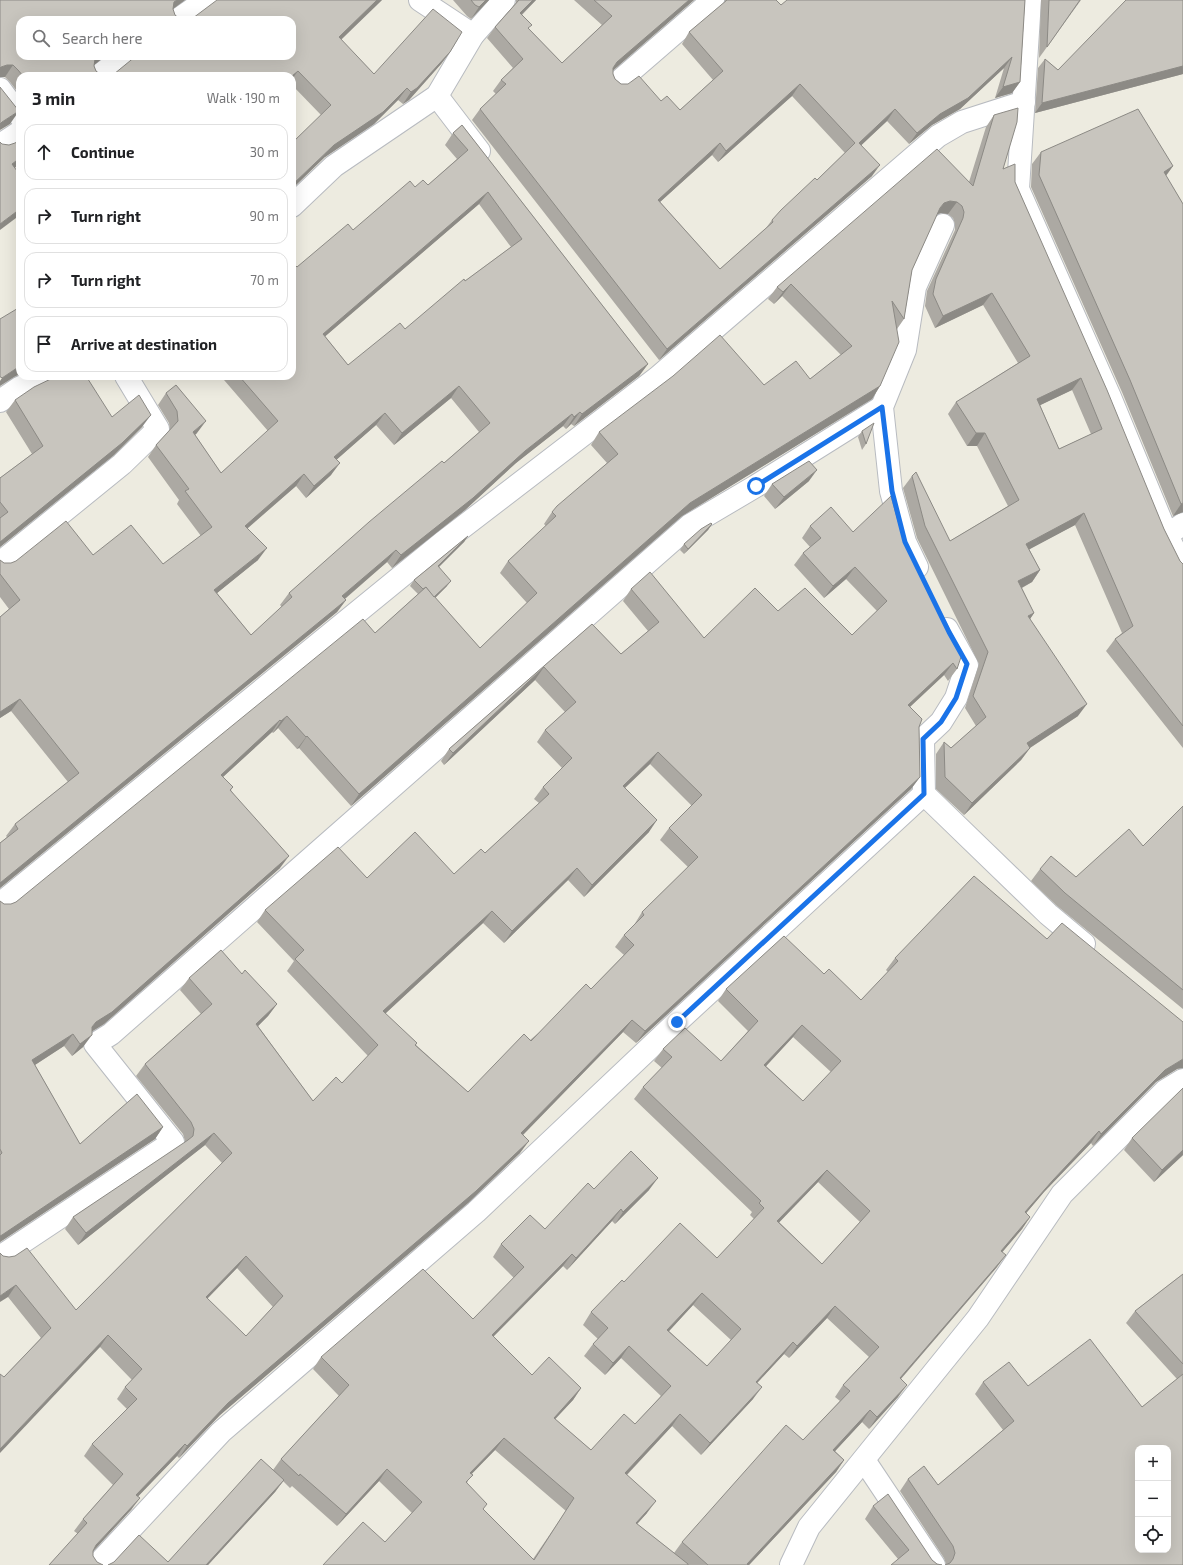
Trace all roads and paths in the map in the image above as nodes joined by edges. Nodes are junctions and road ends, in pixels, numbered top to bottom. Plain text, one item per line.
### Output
1 (206, 0) edge
2 (420, 0) edge
3 (504, 0) edge
4 (713, 0) edge
5 (1030, 0) edge
6 (182, 16) edge
7 (473, 35) junction
8 (120, 60) edge
9 (103, 72) edge
10 (617, 84) edge
11 (0, 89) edge
12 (437, 96) junction
13 (1024, 102) junction
14 (16, 111) edge
15 (16, 135) edge
16 (0, 146) edge
17 (490, 164) edge
18 (296, 202) edge
19 (943, 225) dead end
20 (643, 360) edge
21 (658, 378) junction
22 (36, 380) edge
23 (128, 380) edge
24 (0, 401) edge
25 (882, 407) junction
26 (1175, 529) edge
27 (0, 563) edge
28 (1183, 566) edge
29 (925, 584) edge
30 (939, 611) edge
31 (924, 794) junction
32 (0, 904) edge
33 (1097, 954) edge
34 (1183, 1080) edge
35 (0, 1257) edge
36 (864, 1460) junction
37 (97, 1565) edge
38 (791, 1565) edge
39 (934, 1565) edge

1 - 6 street
2 - 7 street
3 - 7 street
4 - 10 street
5 - 13 street
7 - 12 street
8 - 9 street
11 - 14 street
12 - 17 street
12 - 18 street
13 - 21 street
13 - 26 street
15 - 16 street
19 - 25 street
20 - 21 street
21 - 32 street
22 - 24 street
23 - 27 street
25 - 29 street
25 - 35 street
26 - 28 street
30 - 31 street
31 - 33 street
31 - 37 street
34 - 36 street
36 - 38 street
36 - 39 street

